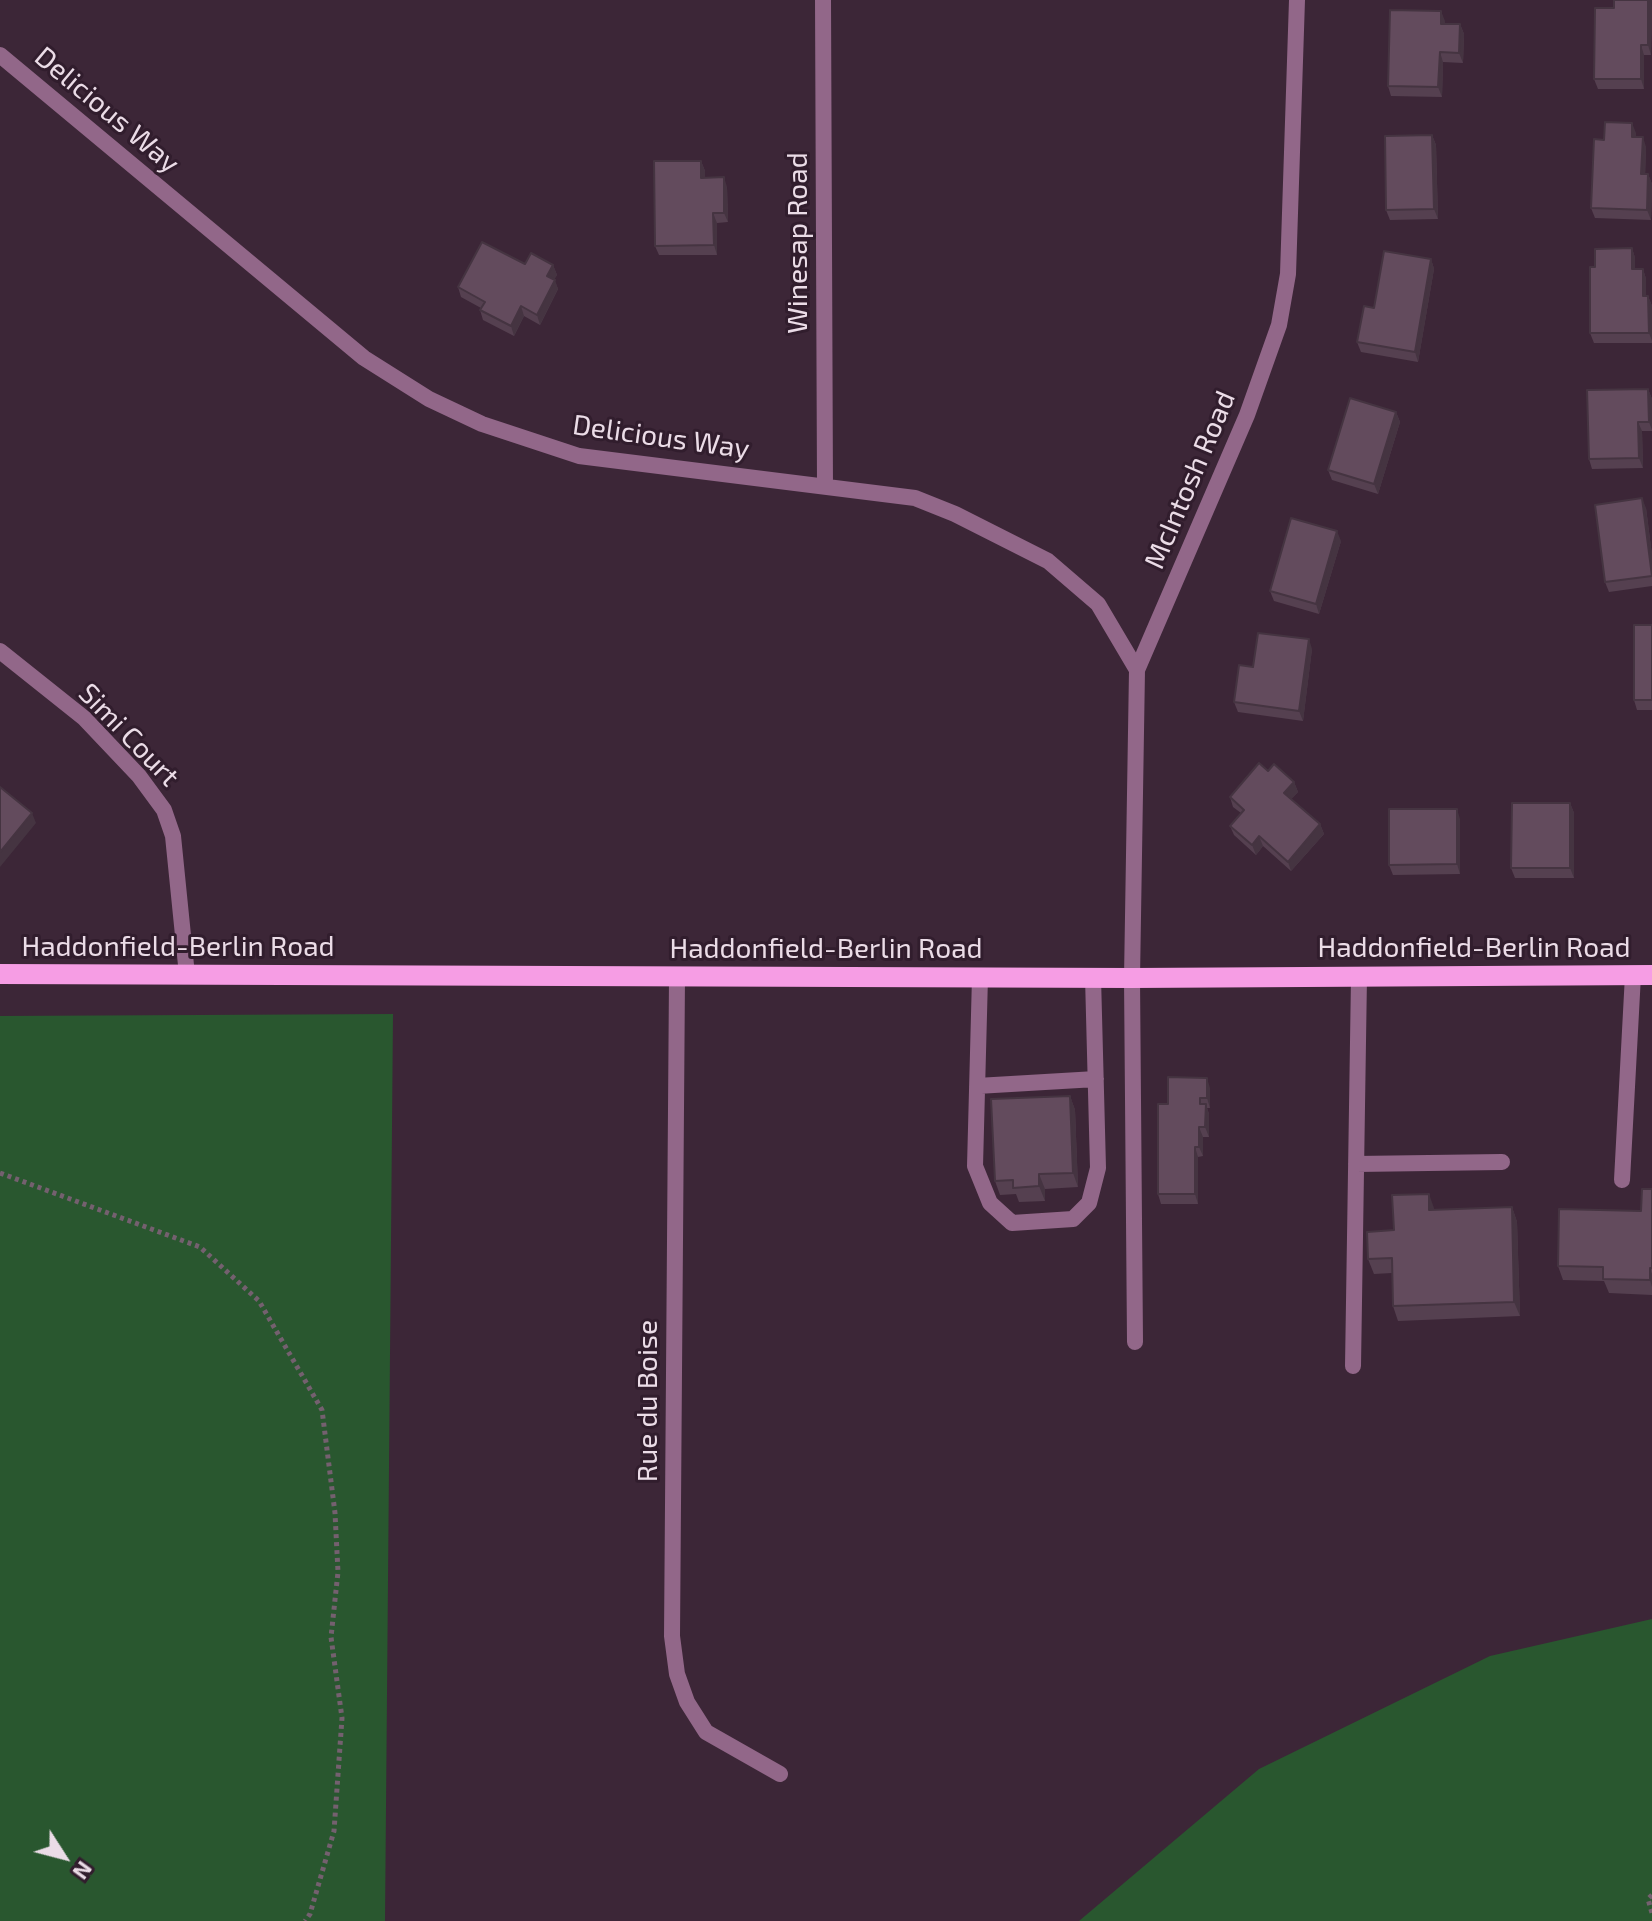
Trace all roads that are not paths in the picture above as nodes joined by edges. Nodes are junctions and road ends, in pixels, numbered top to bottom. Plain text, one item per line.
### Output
1 (823, 0) edge
2 (1297, 0) edge
3 (0, 55) edge
4 (825, 486) junction
5 (0, 651) edge
6 (1137, 670) junction
7 (0, 974) edge
8 (187, 975) junction
9 (1642, 975) edge
10 (677, 977) junction
11 (980, 977) junction
12 (1093, 977) junction
13 (1359, 977) junction
14 (1132, 978) junction
15 (1096, 1079) junction
16 (977, 1086) junction
17 (1502, 1162) dead end
18 (1356, 1164) junction
19 (1622, 1180) dead end
20 (1135, 1342) dead end
21 (1353, 1366) dead end
22 (780, 1774) dead end

1 - 4 street, Winesap Road
2 - 6 street, McIntosh Road
3 - 4 street, Delicious Way
4 - 6 street, Delicious Way
5 - 8 street, Simi Court
6 - 14 street, McIntosh Road
7 - 8 main road, Haddonfield-Berlin Road
8 - 10 main road, Haddonfield-Berlin Road
9 - 13 main road, Haddonfield-Berlin Road
9 - 19 street
10 - 11 main road, Haddonfield-Berlin Road
10 - 22 street, Rue du Boise
11 - 12 main road, Haddonfield-Berlin Road
11 - 16 street
12 - 14 main road, Haddonfield-Berlin Road
12 - 15 street
13 - 14 main road, Haddonfield-Berlin Road
13 - 18 street
14 - 20 street, McIntosh Road
15 - 16 street
15 - 16 street
17 - 18 street
18 - 21 street

